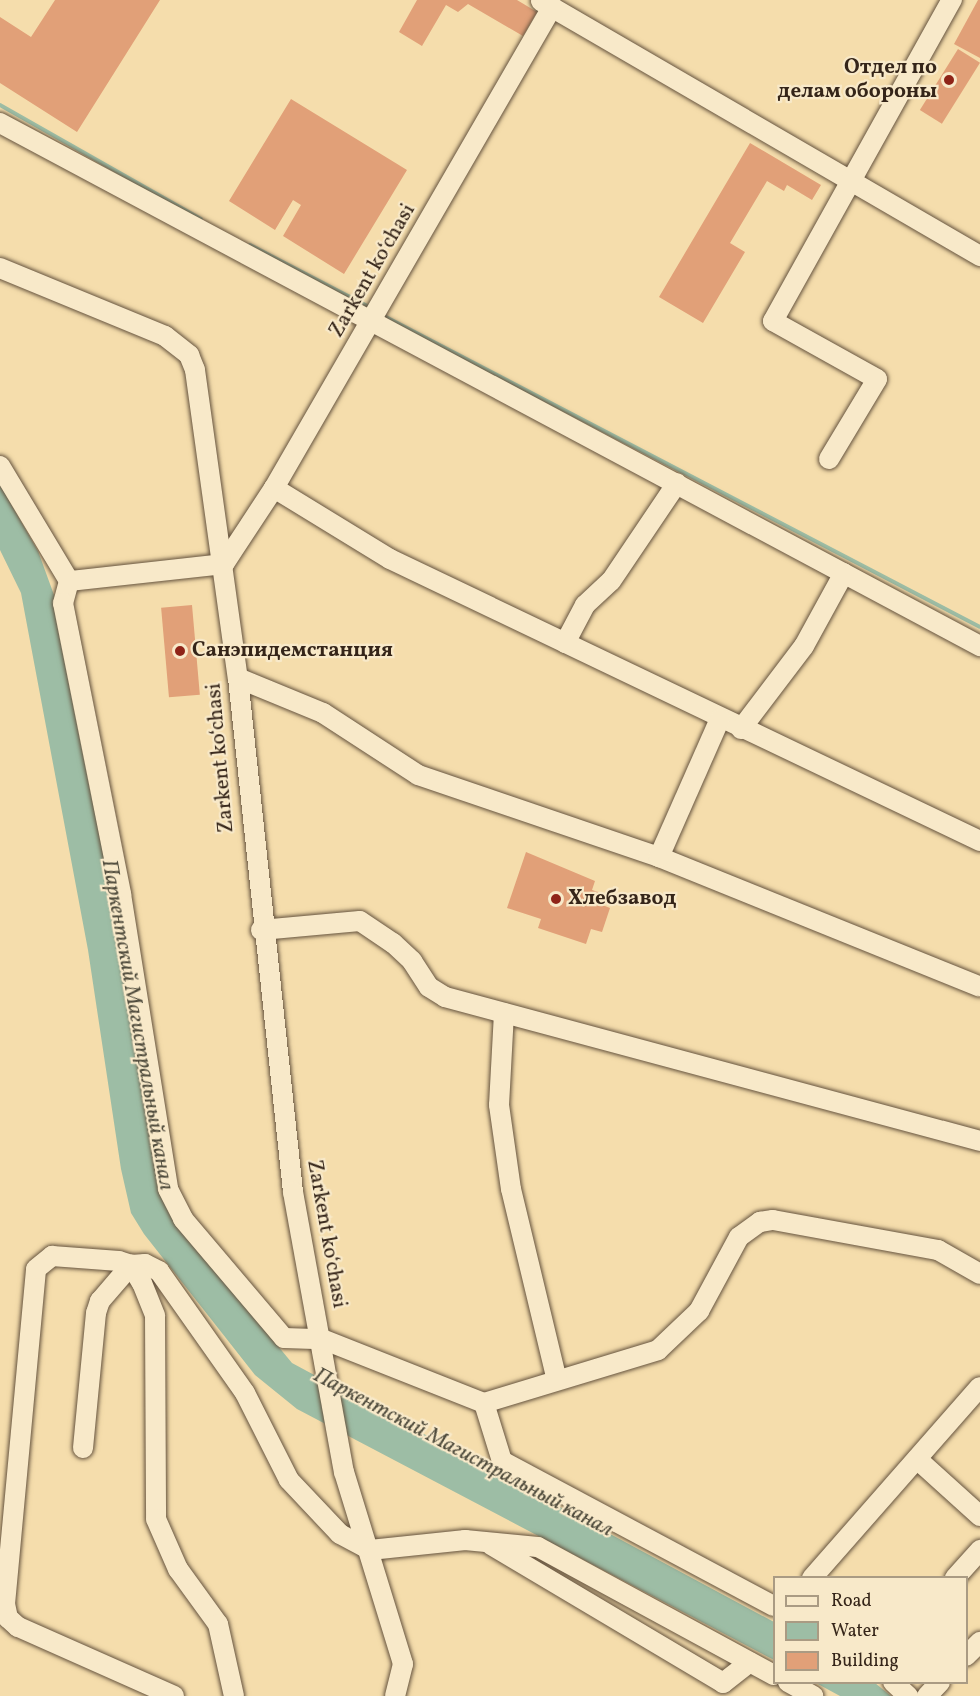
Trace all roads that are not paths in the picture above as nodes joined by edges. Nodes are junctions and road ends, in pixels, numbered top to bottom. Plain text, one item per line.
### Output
1 (952, 0) edge
2 (546, 3) edge
3 (0, 123) edge
4 (849, 181) junction
5 (980, 256) edge
6 (0, 268) edge
7 (375, 316) junction
8 (829, 459) dead end
9 (0, 466) edge
10 (677, 483) junction
11 (274, 488) junction
12 (224, 564) junction
13 (844, 573) junction
14 (69, 581) junction
15 (565, 643) junction
16 (980, 646) edge
17 (238, 678) junction
18 (720, 719) junction
19 (741, 729) junction
20 (980, 842) edge
21 (659, 857) junction
22 (261, 930) junction
23 (980, 987) edge
24 (504, 1013) junction
25 (980, 1141) edge
26 (131, 1265) junction
27 (980, 1274) edge
28 (322, 1339) junction
29 (557, 1380) junction
30 (980, 1387) edge
31 (484, 1403) junction
32 (83, 1448) dead end
33 (916, 1459) junction
34 (980, 1516) edge
35 (486, 1542) junction
36 (370, 1550) junction
37 (980, 1550) edge
38 (814, 1576) edge
39 (957, 1576) edge
40 (773, 1605) edge
41 (980, 1642) edge
42 (968, 1654) edge
43 (750, 1662) junction
44 (773, 1674) edge
45 (790, 1684) edge
46 (894, 1684) edge
47 (939, 1684) edge
48 (174, 1696) edge
49 (234, 1696) edge
50 (395, 1696) edge
51 (813, 1696) edge
52 (908, 1696) edge
53 (927, 1696) edge

1 - 4 street
2 - 4 street
2 - 7 street, Zarkent koʻchasi
3 - 7 street
4 - 5 street
4 - 8 street
6 - 12 street
7 - 10 street
7 - 11 street, Zarkent koʻchasi
9 - 14 street
10 - 13 street
10 - 15 street
11 - 12 street, Zarkent koʻchasi
11 - 15 street
12 - 14 street
12 - 17 street, Zarkent koʻchasi
13 - 16 street
13 - 19 street
14 - 28 street
15 - 18 street
17 - 21 street
17 - 22 street, Zarkent koʻchasi
18 - 19 street
18 - 21 street
19 - 20 street
21 - 23 street
22 - 24 street
22 - 28 street, Zarkent koʻchasi
24 - 25 street
24 - 29 street
26 - 32 street
26 - 36 street
26 - 48 street
26 - 49 street
27 - 29 street
28 - 31 street
28 - 36 street, Zarkent koʻchasi
29 - 31 street
30 - 33 street
31 - 40 street
33 - 34 street
33 - 38 street
35 - 36 street
35 - 43 street
35 - 43 street
36 - 50 street, Zarkent koʻchasi
37 - 39 street
41 - 42 street
43 - 44 street
45 - 51 street
46 - 52 street
47 - 53 street

